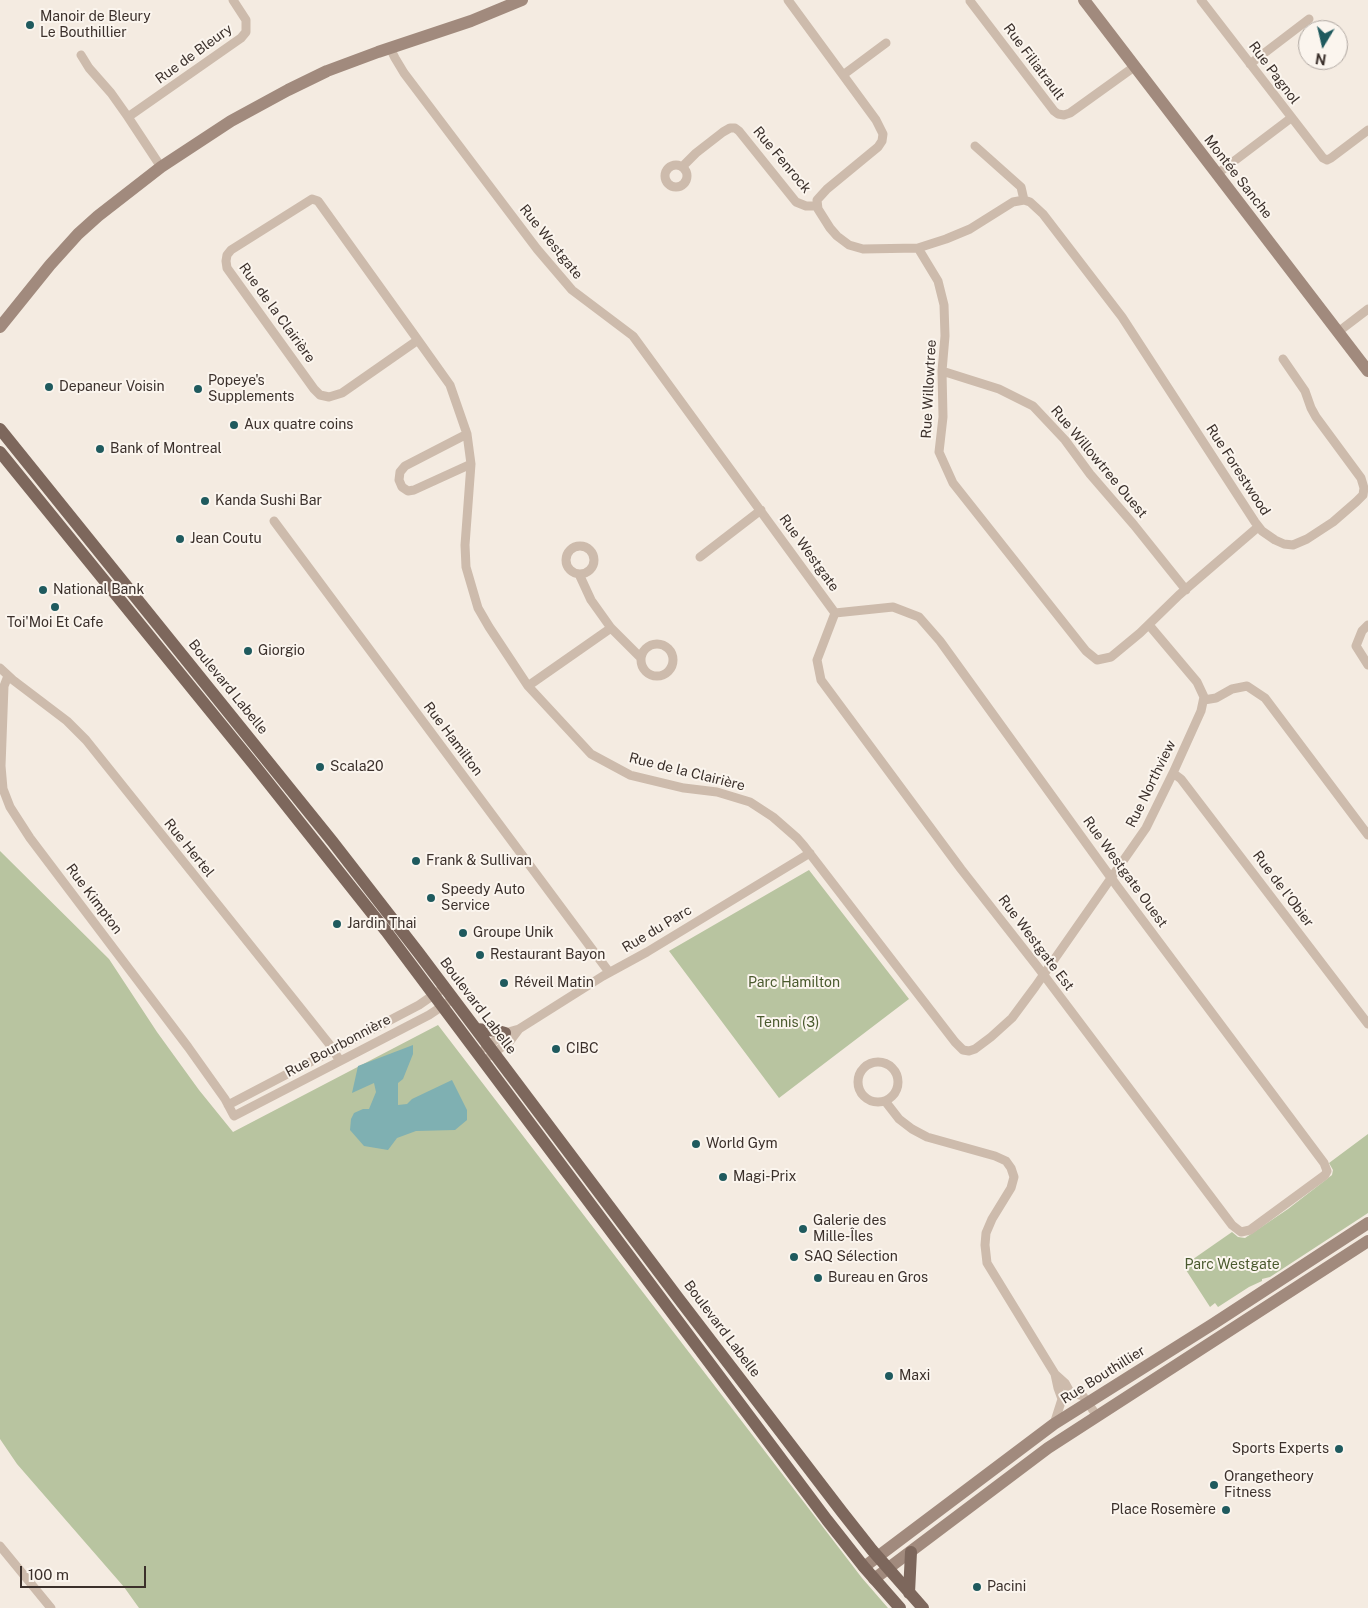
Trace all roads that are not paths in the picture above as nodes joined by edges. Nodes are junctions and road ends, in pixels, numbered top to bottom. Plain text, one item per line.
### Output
1 (233, 0) edge
2 (522, 0) edge
3 (788, 0) edge
4 (1084, 0) edge
5 (1201, 0) edge
6 (970, 1) edge
7 (1309, 19) dead end
8 (886, 43) dead end
9 (390, 48) junction
10 (81, 55) dead end
11 (1250, 64) junction
12 (1134, 67) junction
13 (843, 75) junction
14 (128, 117) junction
15 (1291, 118) junction
16 (1368, 130) edge
17 (975, 146) dead end
18 (161, 167) junction
19 (682, 167) dead end
20 (1217, 174) junction
21 (1024, 200) junction
22 (817, 206) junction
23 (918, 248) junction
24 (1368, 309) edge
25 (0, 327) edge
26 (1338, 332) junction
27 (418, 340) junction
28 (1283, 359) dead end
29 (942, 370) junction
30 (1368, 371) edge
31 (0, 429) edge
32 (467, 434) junction
33 (0, 452) edge
34 (471, 464) junction
35 (761, 510) junction
36 (274, 521) dead end
37 (1258, 527) junction
38 (700, 556) dead end
39 (579, 574) dead end
40 (1186, 590) junction
41 (835, 613) junction
42 (1149, 625) junction
43 (1368, 625) edge
44 (611, 628) junction
45 (641, 658) dead end
46 (1368, 665) edge
47 (0, 668) edge
48 (8, 676) junction
49 (528, 686) junction
50 (1204, 700) junction
51 (1173, 773) junction
52 (1368, 835) edge
53 (810, 853) junction
54 (1111, 877) junction
55 (610, 972) junction
56 (1044, 975) junction
57 (445, 987) junction
58 (433, 995) junction
59 (453, 999) junction
60 (442, 1006) junction
61 (1368, 1024) edge
62 (476, 1029) junction
63 (519, 1029) junction
64 (505, 1033) junction
65 (491, 1049) junction
66 (334, 1050) junction
67 (480, 1057) junction
68 (340, 1060) junction
69 (885, 1101) junction
70 (228, 1105) junction
71 (234, 1116) joint
72 (1287, 1204) joint
73 (1368, 1223) edge
74 (1368, 1241) edge
75 (1055, 1374) junction
76 (1072, 1393) junction
77 (1062, 1399) junction
78 (1088, 1402) junction
79 (1097, 1416) junction
80 (1056, 1417) junction
81 (0, 1546) edge
82 (911, 1552) junction
83 (878, 1556) junction
84 (864, 1567) junction
85 (888, 1569) junction
86 (874, 1580) junction
87 (909, 1593) junction
88 (51, 1608) edge
89 (900, 1608) edge
90 (923, 1608) edge

1 - 14 street, Rue de Bleury
2 - 9 street
3 - 13 street
4 - 12 street, Montée Sanche
5 - 11 street, Rue Pagnol
6 - 12 street, Rue Filiatrault
7 - 11 street
8 - 13 street
9 - 18 street
9 - 35 street, Rue Westgate
10 - 14 street
11 - 15 street, Rue Pagnol
12 - 20 street, Montée Sanche
13 - 22 street
14 - 18 street
15 - 16 street, Rue Pagnol
15 - 20 street
17 - 21 street, Rue Forestwood
18 - 25 street
19 - 22 street, Rue Fenrock
20 - 26 street, Montée Sanche
21 - 23 street
21 - 37 street, Rue Forestwood
22 - 23 street
23 - 29 street, Rue Willowtree
24 - 26 street
26 - 30 street, Montée Sanche
27 - 27 street, Rue de la Clairière
27 - 32 street, Rue de la Clairière
28 - 37 street, Rue Forestwood
29 - 40 street, Rue Willowtree Ouest
29 - 42 street, Rue Willowtree
31 - 57 main road, Boulevard Labelle
32 - 34 street, Rue de la Clairière
32 - 34 street
33 - 58 main road, Boulevard Labelle
34 - 49 street, Rue de la Clairière
35 - 38 street, Rue Westgate
35 - 41 street, Rue Westgate
36 - 55 street, Rue Hamilton
37 - 40 street, Rue Willowtree
39 - 44 street
40 - 42 street, Rue Willowtree
41 - 54 street, Rue Westgate Ouest
41 - 56 street, Rue Westgate Est
42 - 50 street
43 - 46 street
44 - 45 street
44 - 49 street
47 - 48 street, Rue Hertel
48 - 66 street, Rue Hertel
48 - 70 street, Rue Kimpton
49 - 53 street, Rue de la Clairière
50 - 51 street, Rue Northview
50 - 52 street
51 - 54 street, Rue Northview
51 - 61 street, Rue de l'Obier
53 - 55 street, Rue du Parc
53 - 56 street, Rue Northview
54 - 56 street, Rue Northview
54 - 72 street, Rue Westgate Ouest
55 - 63 street, Rue du Parc
56 - 72 street, Rue Westgate Est
57 - 58 street, Rue Bourbonnière
57 - 59 main road, Boulevard Labelle
58 - 60 main road, Boulevard Labelle
58 - 66 street, Rue Bourbonnière
59 - 60 street, Rue Bourbonnière
59 - 62 main road, Boulevard Labelle
60 - 67 main road, Boulevard Labelle
60 - 68 street, Rue Bourbonnière
62 - 64 main road
62 - 65 main road, Boulevard Labelle
63 - 64 street, Rue du Parc
63 - 65 street, Rue du Parc
64 - 65 street, Rue du Parc
65 - 67 street, Rue du Parc
65 - 83 main road, Boulevard Labelle
66 - 68 street, Rue Hertel
66 - 70 street, Rue Bourbonnière
67 - 84 main road, Boulevard Labelle
68 - 71 street, Rue Bourbonnière
69 - 69 street
69 - 75 street
70 - 71 street, Rue Kimpton
73 - 78 street, Rue Bouthillier
74 - 79 street
75 - 76 street
75 - 77 street
76 - 77 street
76 - 78 street
77 - 80 street
78 - 79 street
78 - 80 street, Rue Bouthillier
79 - 82 street
80 - 83 street, Rue Bouthillier
81 - 88 street
82 - 85 street
82 - 87 main road
83 - 84 street, Rue Bouthillier
83 - 85 main road, Boulevard Labelle
84 - 86 main road, Boulevard Labelle
85 - 86 street
85 - 87 main road, Boulevard Labelle
86 - 89 main road, Boulevard Labelle
87 - 90 main road, Boulevard Labelle

